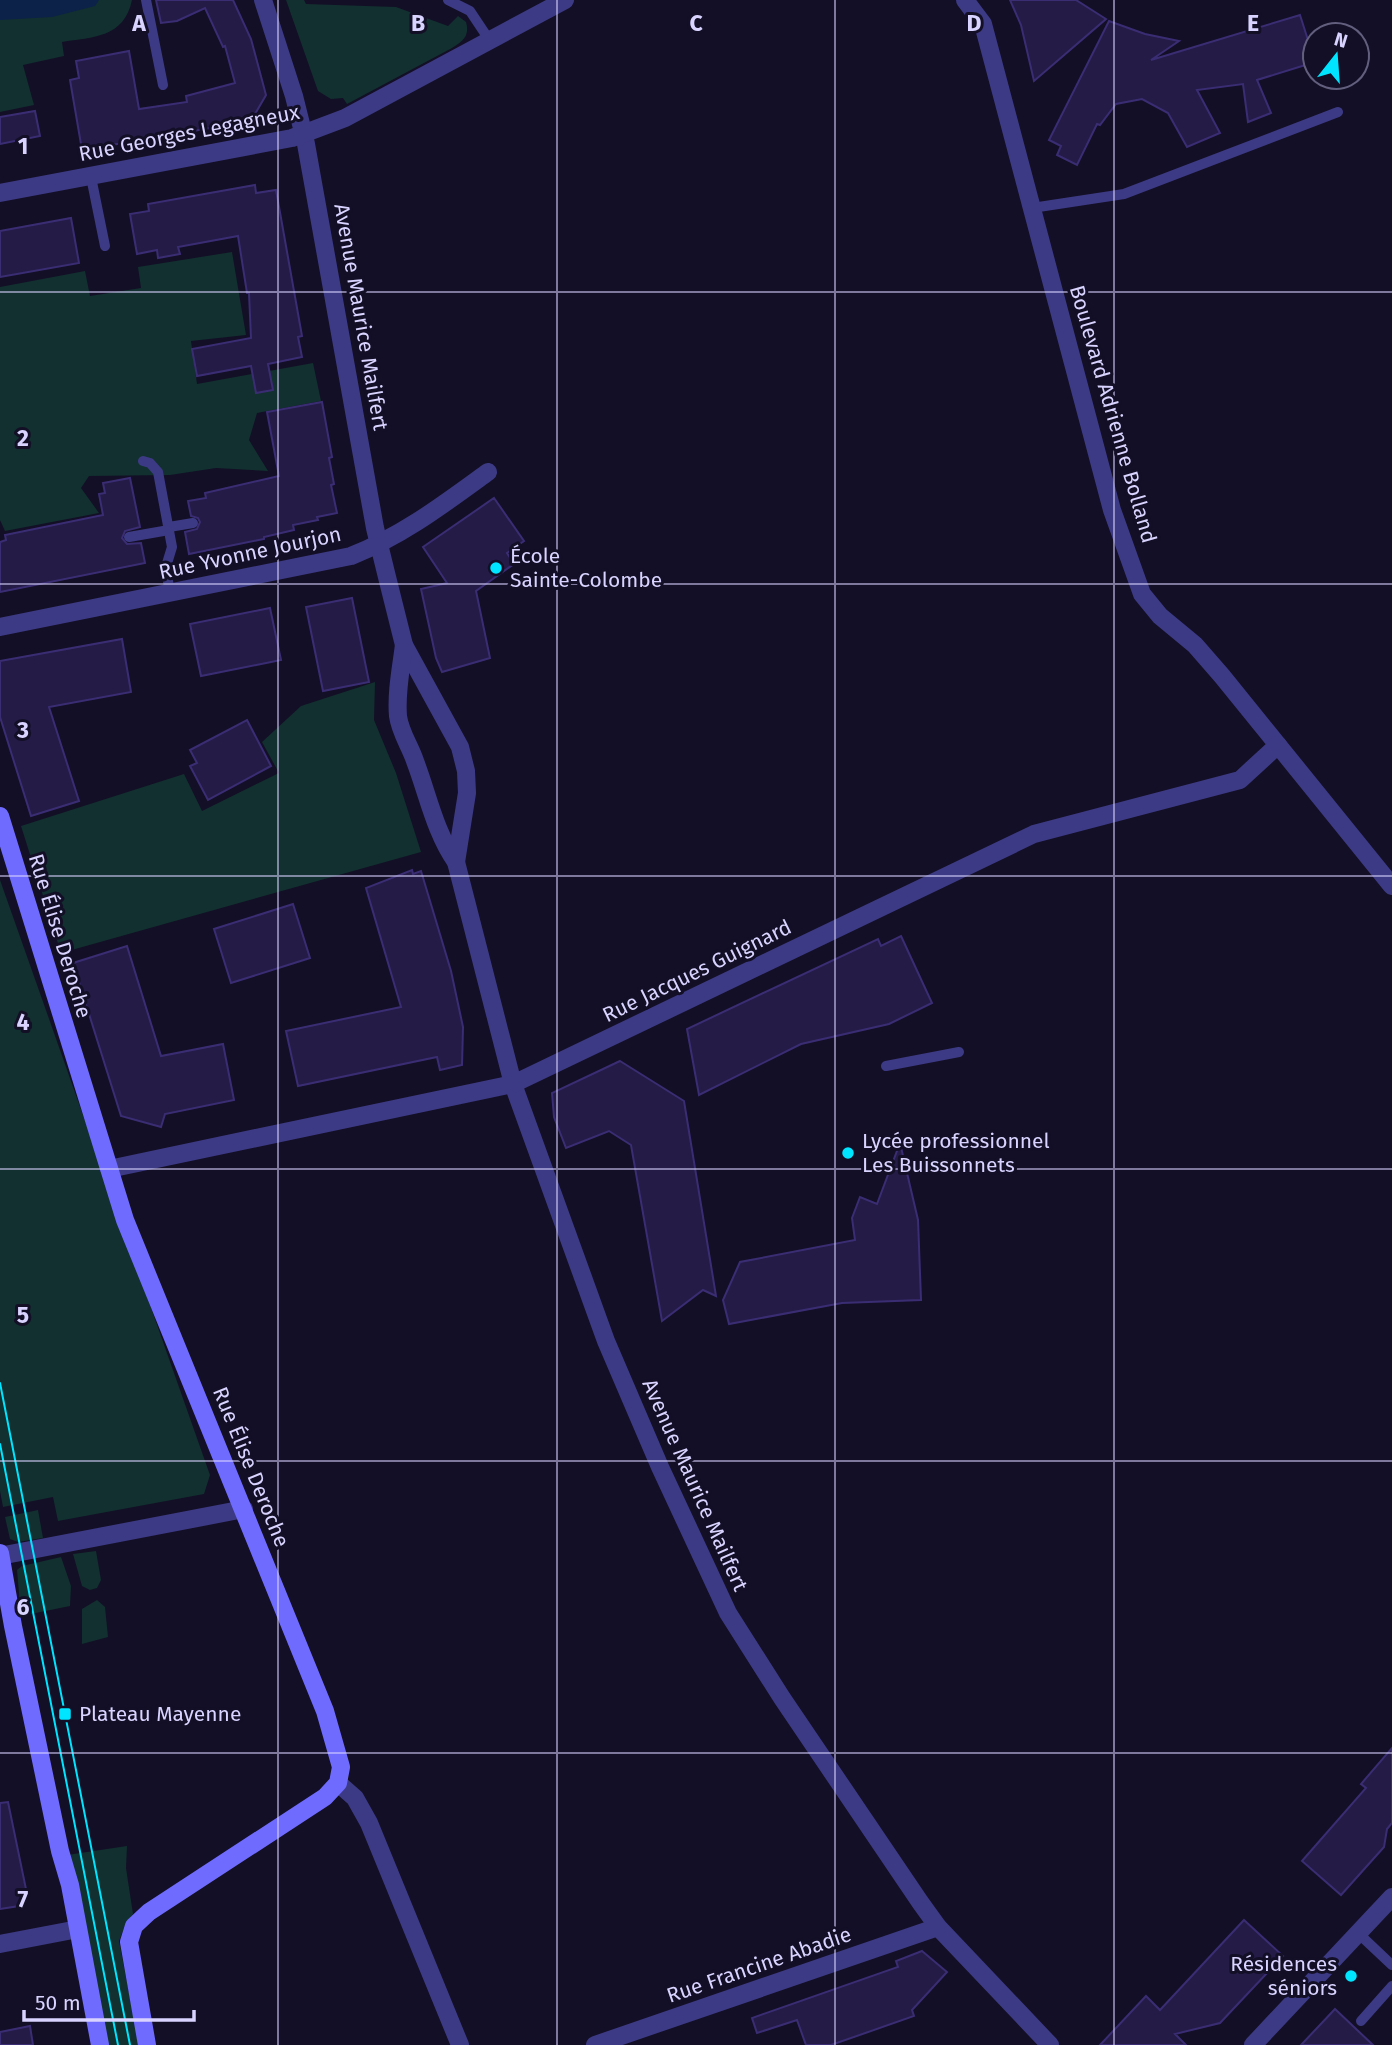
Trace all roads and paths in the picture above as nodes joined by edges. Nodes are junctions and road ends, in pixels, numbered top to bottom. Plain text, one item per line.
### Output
1 (146, 0) edge
2 (263, 0) edge
3 (448, 0) edge
4 (565, 0) edge
5 (965, 0) edge
6 (490, 41) junction
7 (163, 85) dead end
8 (1338, 112) dead end
9 (304, 134) junction
10 (92, 177) junction
11 (0, 192) edge
12 (1032, 208) junction
13 (105, 246) dead end
14 (143, 461) dead end
15 (488, 472) dead end
16 (192, 523) dead end
17 (169, 528) junction
18 (129, 537) dead end
19 (379, 545) junction
20 (171, 593) junction
21 (0, 627) edge
22 (404, 645) junction
23 (1278, 745) junction
24 (0, 816) edge
25 (7, 862) edge
26 (456, 862) junction
27 (1392, 886) edge
28 (959, 1052) dead end
29 (886, 1066) dead end
30 (513, 1084) junction
31 (109, 1169) junction
32 (244, 1509) junction
33 (0, 1555) edge
34 (338, 1783) junction
35 (1392, 1896) edge
36 (939, 1927) junction
37 (78, 1929) junction
38 (1358, 1933) junction
39 (0, 1944) edge
40 (1392, 1965) edge
41 (1392, 1986) edge
42 (1361, 2021) dead end
43 (100, 2045) edge
44 (147, 2045) edge
45 (460, 2045) edge
46 (595, 2045) edge
47 (1050, 2045) edge
48 (1253, 2045) edge

1 - 7 lane
2 - 9 street, Avenue Maurice Mailfert
3 - 6 lane
4 - 6 street, Rue Georges Legagneux
5 - 12 street, Boulevard Adrienne Bolland
6 - 9 street, Rue Georges Legagneux
8 - 12 lane
9 - 10 street, Rue Georges Legagneux
9 - 19 street, Avenue Maurice Mailfert
10 - 11 street, Rue Georges Legagneux
10 - 13 lane
12 - 23 street, Boulevard Adrienne Bolland
14 - 17 lane
15 - 19 street, Rue Yvonne Jourjon
16 - 17 lane
17 - 18 lane
17 - 20 lane
19 - 20 street, Rue Yvonne Jourjon
19 - 22 street, Avenue Maurice Mailfert
20 - 21 street, Rue Yvonne Jourjon
22 - 26 street, Avenue Maurice Mailfert
22 - 26 street, Avenue Maurice Mailfert
23 - 27 street, Boulevard Adrienne Bolland
23 - 30 street, Rue Jacques Guignard
24 - 25 main road, Rue Élise Deroche
25 - 31 main road, Rue Élise Deroche
26 - 30 street, Avenue Maurice Mailfert
28 - 29 lane
30 - 31 street, Rue Jacques Guignard
30 - 36 street, Avenue Maurice Mailfert
31 - 32 main road, Rue Élise Deroche
32 - 33 street
32 - 34 main road, Rue Élise Deroche
33 - 37 main road
34 - 44 main road
34 - 45 street
35 - 38 street
36 - 46 street, Rue Francine Abadie
36 - 47 street, Avenue Maurice Mailfert
37 - 39 street
37 - 43 main road
38 - 40 lane
38 - 48 street
41 - 42 lane

